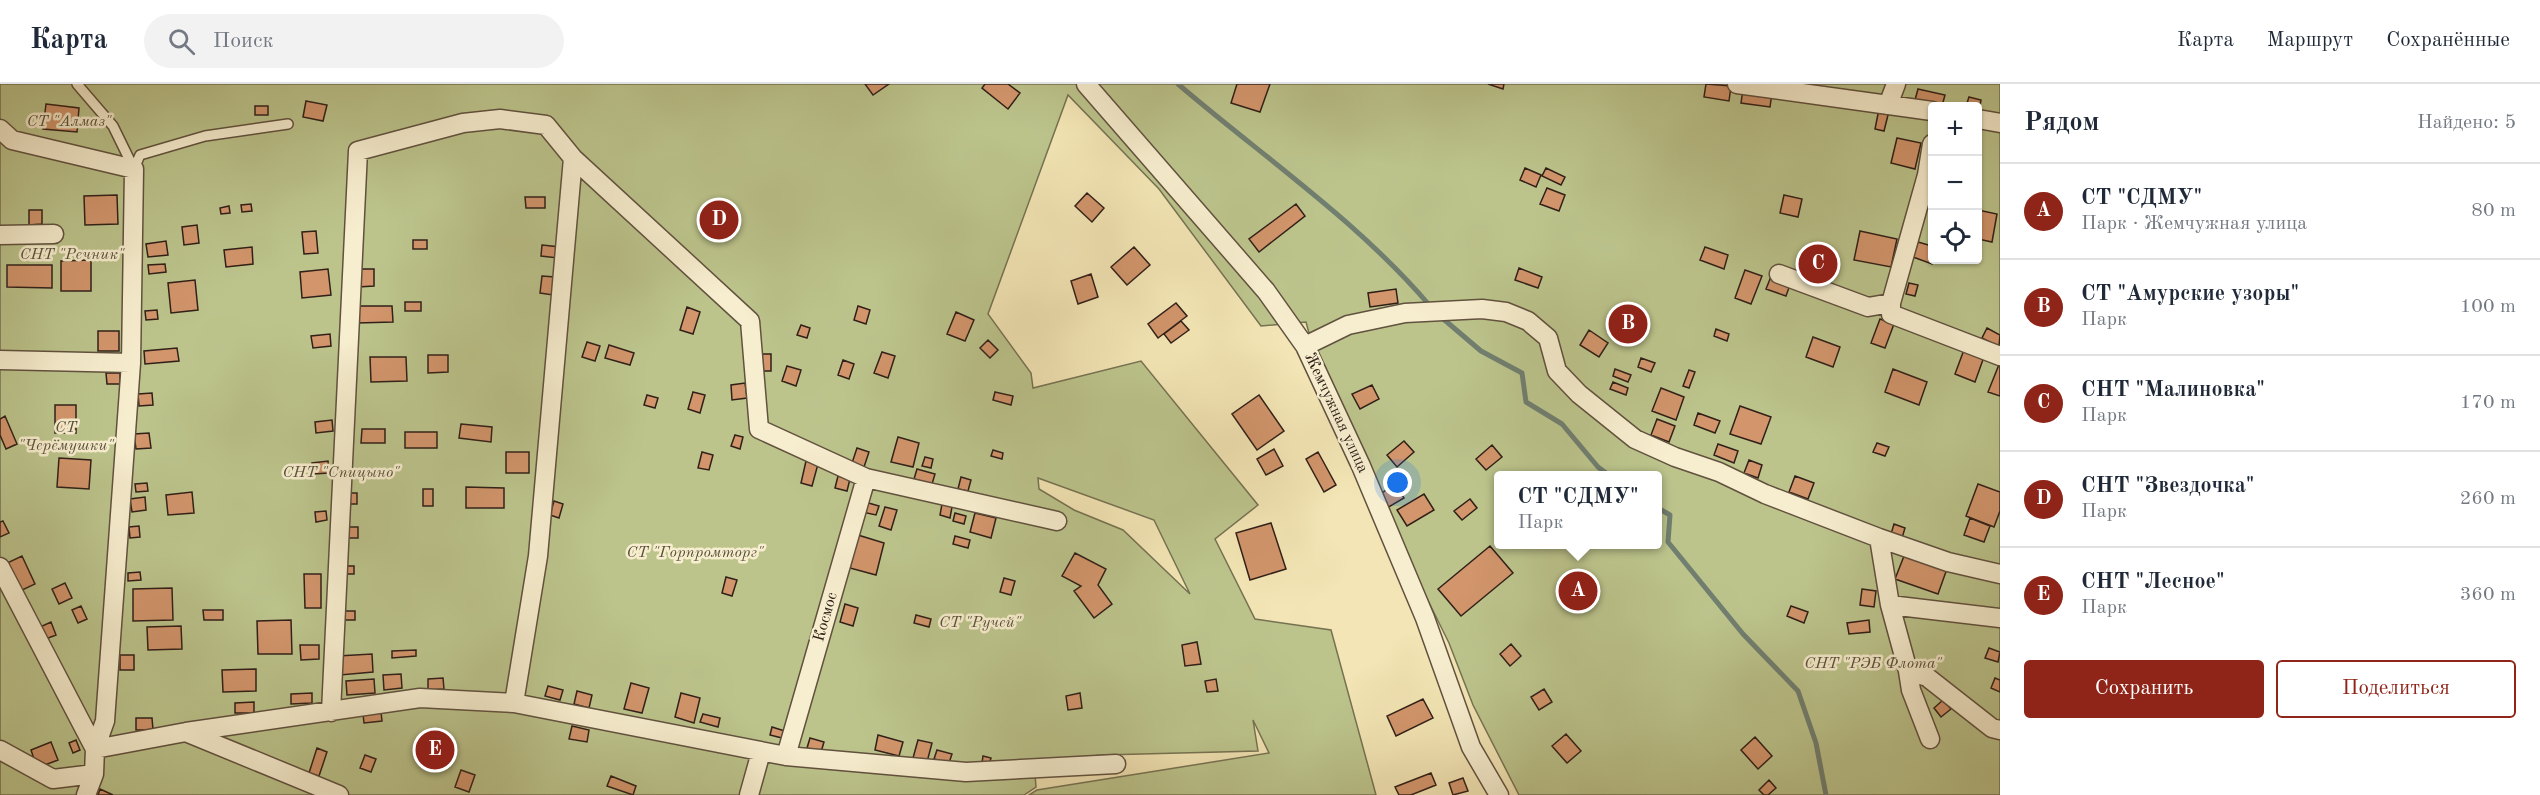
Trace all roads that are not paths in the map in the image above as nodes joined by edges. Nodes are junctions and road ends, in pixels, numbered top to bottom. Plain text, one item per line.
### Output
1 (77, 84) edge
2 (1086, 84) edge
3 (1737, 84) edge
4 (1896, 84) edge
5 (1888, 105) junction
6 (1928, 113) edge
7 (1982, 120) edge
8 (2000, 123) edge
9 (288, 124) dead end
10 (0, 129) edge
11 (1930, 156) edge
12 (573, 158) junction
13 (134, 169) junction
14 (54, 234) dead end
15 (0, 235) edge
16 (1779, 273) dead end
17 (1891, 303) junction
18 (1305, 346) junction
19 (2000, 356) edge
20 (0, 360) edge
21 (131, 363) junction
22 (866, 478) junction
23 (1057, 521) dead end
24 (1879, 538) junction
25 (0, 567) edge
26 (2000, 574) edge
27 (1890, 605) junction
28 (2000, 618) edge
29 (1908, 670) junction
30 (514, 704) junction
31 (331, 712) junction
32 (2000, 730) edge
33 (186, 732) junction
34 (1930, 739) dead end
35 (95, 749) junction
36 (0, 750) edge
37 (761, 752) junction
38 (786, 756) junction
39 (1116, 764) dead end
40 (94, 774) junction
41 (86, 795) edge
42 (339, 795) edge
43 (749, 795) edge
44 (1499, 795) edge

1 - 13 lane
2 - 18 street, Жемчужная улица
3 - 5 street
4 - 5 street
5 - 6 street
7 - 8 street
9 - 13 lane
10 - 13 street
11 - 17 street
12 - 22 street
12 - 30 street
12 - 31 street
13 - 21 street
14 - 15 street
16 - 17 street
17 - 19 street
18 - 24 street
18 - 44 street, Жемчужная улица
20 - 21 street
21 - 35 street
22 - 23 street
22 - 38 street, Космос
24 - 26 street
24 - 27 street
25 - 35 street
27 - 28 street
27 - 29 street
29 - 32 street
29 - 34 street
30 - 31 street
30 - 37 street
31 - 33 street
33 - 35 street
33 - 42 street
35 - 40 street
36 - 40 street
37 - 38 street
37 - 43 street
38 - 39 street
40 - 41 street

